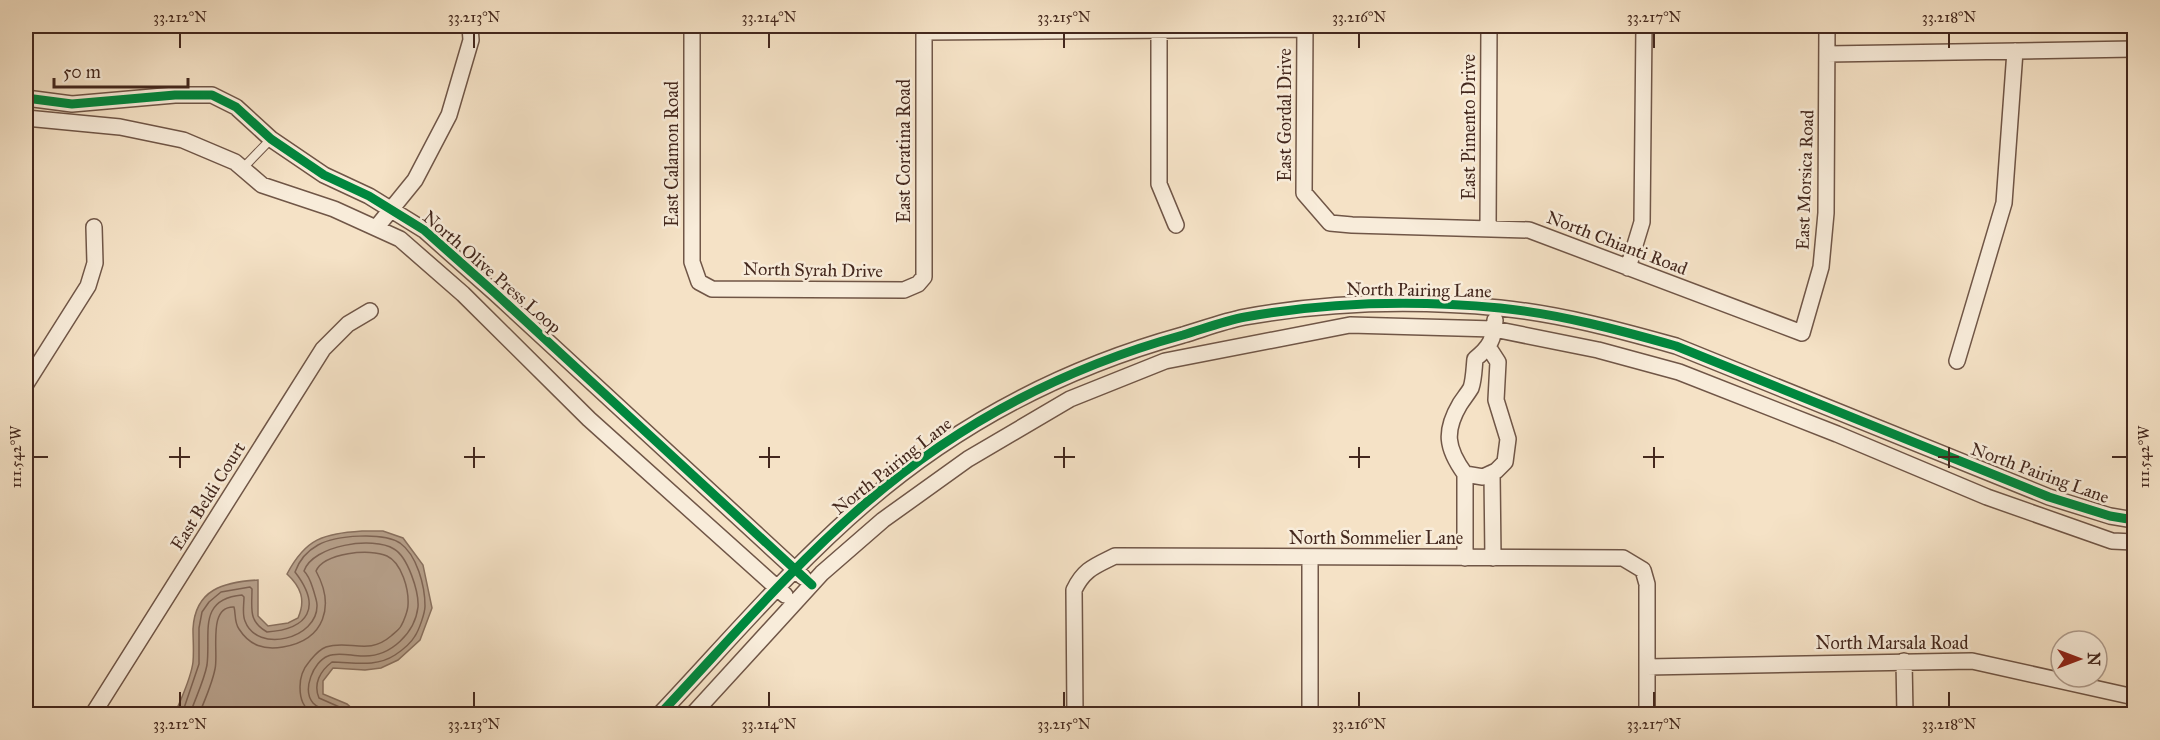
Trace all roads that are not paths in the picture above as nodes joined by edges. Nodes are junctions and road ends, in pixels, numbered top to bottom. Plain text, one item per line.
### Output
1 (470, 26) edge
2 (692, 26) edge
3 (1488, 26) edge
4 (1644, 26) edge
5 (1827, 26) edge
6 (1305, 27) edge
7 (1159, 28) edge
8 (924, 29) edge
9 (2134, 49) edge
10 (2015, 51) junction
11 (1827, 54) junction
12 (26, 98) edge
13 (26, 118) edge
14 (271, 140) junction
15 (243, 168) junction
16 (1312, 203) joint
17 (391, 210) junction
18 (1176, 225) dead end
19 (94, 227) dead end
20 (376, 228) junction
21 (1488, 229) junction
22 (424, 230) junction
23 (409, 247) junction
24 (1628, 268) junction
25 (924, 277) joint
26 (699, 282) joint
27 (1495, 308) junction
28 (370, 311) dead end
29 (1494, 329) junction
30 (1802, 333) joint
31 (1489, 348) junction
32 (1957, 361) dead end
33 (31, 364) edge
34 (26, 384) edge
35 (1931, 450) junction
36 (1922, 470) junction
37 (1492, 473) junction
38 (1465, 474) junction
39 (2134, 520) edge
40 (2134, 542) edge
41 (1310, 557) junction
42 (1465, 558) junction
43 (1493, 558) junction
44 (795, 570) junction
45 (812, 585) junction
46 (778, 588) junction
47 (795, 603) junction
48 (1904, 661) junction
49 (1647, 667) junction
50 (2134, 697) edge
51 (93, 714) edge
52 (660, 714) edge
53 (693, 714) edge
54 (1075, 714) edge
55 (1310, 714) edge
56 (1647, 714) edge
57 (1905, 714) edge

1 - 17 street
2 - 26 street, East Calamon Road
3 - 21 street, East Pimento Drive
4 - 24 street
5 - 11 street, East Morsica Road
6 - 7 street
6 - 16 street, East Gordal Drive
7 - 8 street
7 - 18 street
8 - 25 street, East Coratina Road
9 - 10 street
10 - 11 street
10 - 32 street
11 - 30 street, East Morsica Road
12 - 14 street, North Olive Press Loop
13 - 15 street, North Olive Press Loop
14 - 15 lane
14 - 17 street, North Olive Press Loop
15 - 20 street, North Olive Press Loop
16 - 21 street, North Chianti Road
17 - 20 street
17 - 22 street, North Olive Press Loop
19 - 33 street
20 - 23 street, North Olive Press Loop
21 - 24 street, North Chianti Road
22 - 23 lane
22 - 44 street, North Olive Press Loop
23 - 46 street, North Olive Press Loop
24 - 30 street, North Chianti Road
25 - 26 street, North Syrah Drive
27 - 29 street
27 - 35 street, North Pairing Lane
27 - 44 street, North Pairing Lane
28 - 51 street, East Beldi Court
29 - 31 street
29 - 36 street, North Pairing Lane
29 - 45 street, North Pairing Lane
31 - 37 street
31 - 38 street
33 - 34 street
35 - 36 lane
35 - 39 street, North Pairing Lane
36 - 40 street, North Pairing Lane
37 - 38 street
37 - 43 street
38 - 42 street
41 - 42 street, North Sommelier Lane
41 - 54 street, North Sommelier Lane
41 - 55 street
42 - 43 street, North Sommelier Lane
43 - 49 street, North Sommelier Lane
44 - 45 street, North Olive Press Loop
44 - 46 street, North Pairing Lane
45 - 47 street, North Pairing Lane
46 - 47 street, North Olive Press Loop
46 - 52 street, North Pairing Lane
47 - 53 street, North Pairing Lane
48 - 49 street, North Marsala Road
48 - 50 street, North Marsala Road
48 - 57 street
49 - 56 street

